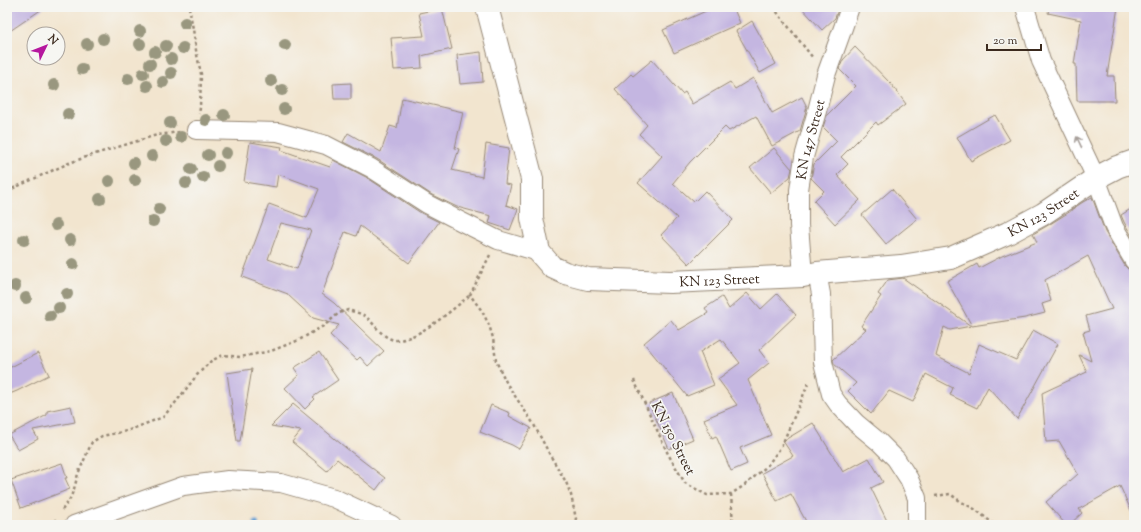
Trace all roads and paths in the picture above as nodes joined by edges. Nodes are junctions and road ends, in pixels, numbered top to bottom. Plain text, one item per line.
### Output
1 (188, 7) edge
2 (487, 7) edge
3 (773, 7) edge
4 (850, 7) edge
5 (1025, 7) edge
6 (826, 75) junction
7 (196, 130) junction
8 (1134, 161) edge
9 (1096, 178) junction
10 (7, 191) edge
11 (498, 240) junction
12 (539, 252) junction
13 (1134, 262) edge
14 (810, 274) junction
15 (470, 295) junction
16 (823, 362) junction
17 (634, 380) dead end
18 (731, 494) junction
19 (917, 498) junction
20 (61, 513) dead end
21 (57, 519) dead end
22 (53, 525) edge
23 (74, 525) edge
24 (392, 525) edge
25 (574, 525) edge
26 (733, 525) edge
27 (916, 525) edge
28 (995, 525) edge

1 - 7 path
2 - 12 main road, KN 123 Street
3 - 6 path
4 - 6 street, KN 147 Street
9 -> 5 street
6 - 14 street, KN 147 Street
7 - 10 path
7 - 11 street
8 - 9 main road, KN 123 Street
9 - 13 street
9 - 14 main road, KN 123 Street
11 - 12 street
11 - 15 path
12 - 14 main road, KN 123 Street
14 - 16 street, KN 147 Street
15 - 20 path
15 - 25 path
16 - 18 path
16 - 19 street, KN 147 Street
17 - 18 path, KN 150 Street
18 - 26 path
19 - 27 street
19 - 28 path
21 - 22 path
23 - 24 street

